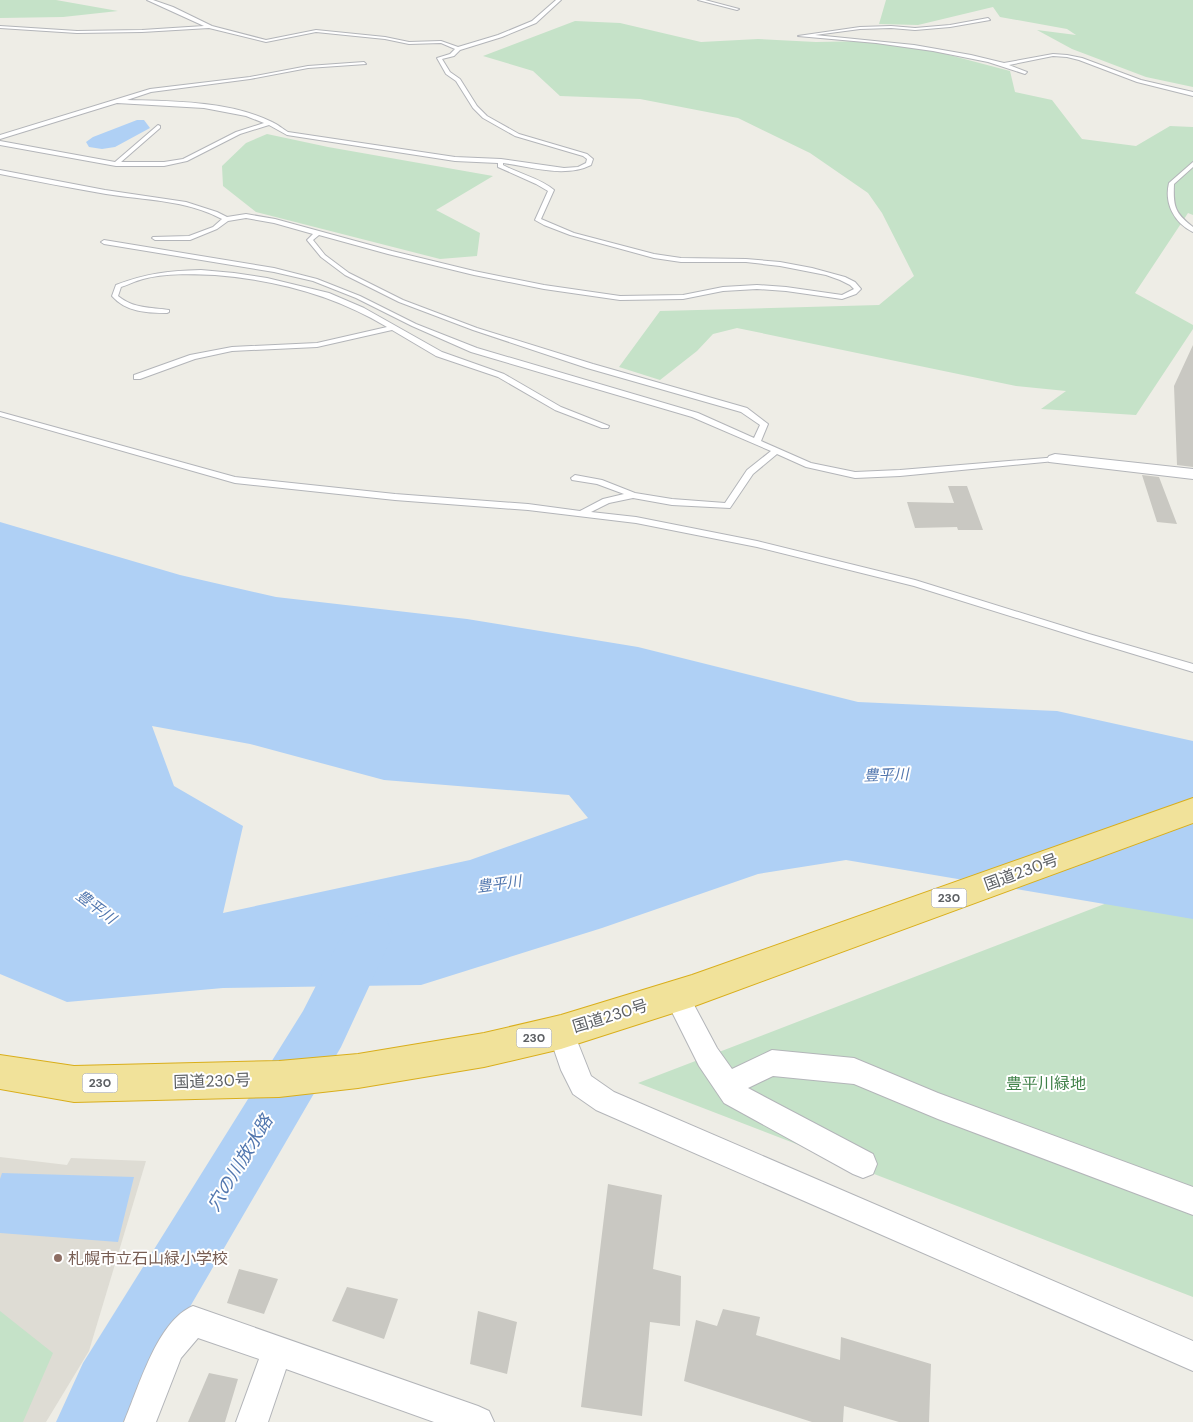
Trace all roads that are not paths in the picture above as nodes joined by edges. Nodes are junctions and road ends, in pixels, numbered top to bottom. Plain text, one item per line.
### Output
1 (149, 0) edge
2 (559, 0) edge
3 (700, 0) edge
4 (737, 10) dead end
5 (988, 19) dead end
6 (0, 27) edge
7 (210, 27) junction
8 (458, 49) junction
9 (364, 63) dead end
10 (1006, 64) junction
11 (1025, 72) dead end
12 (1193, 94) edge
13 (115, 101) junction
14 (271, 122) junction
15 (158, 127) dead end
16 (0, 137) edge
17 (0, 143) edge
18 (501, 161) junction
19 (116, 164) junction
20 (1193, 164) edge
21 (0, 172) edge
22 (226, 219) junction
23 (1193, 230) edge
24 (319, 232) junction
25 (155, 238) dead end
26 (104, 242) dead end
27 (167, 311) dead end
28 (414, 325) junction
29 (392, 328) junction
30 (138, 377) dead end
31 (0, 414) edge
32 (605, 426) dead end
33 (757, 441) junction
34 (777, 450) junction
35 (1054, 459) joint
36 (1193, 474) edge
37 (575, 478) dead end
38 (633, 495) junction
39 (581, 514) junction
40 (1193, 668) edge
41 (1193, 810) edge
42 (690, 991) junction
43 (561, 1032) junction
44 (0, 1072) edge
45 (727, 1085) junction
46 (863, 1164) dead end
47 (1193, 1201) edge
48 (277, 1352) junction
49 (1193, 1356) edge
50 (140, 1422) edge
51 (252, 1422) edge
52 (478, 1422) edge

1 - 7 lane
2 - 8 lane
3 - 4 lane
5 - 10 lane
6 - 7 lane
7 - 8 lane
8 - 18 lane
9 - 13 lane
10 - 11 lane
10 - 12 lane
13 - 14 lane
13 - 16 lane
14 - 18 lane
14 - 19 lane
15 - 19 lane
17 - 19 lane
18 - 24 lane
20 - 23 lane
21 - 22 lane
22 - 24 lane
22 - 25 lane
24 - 33 lane
26 - 28 lane
27 - 29 lane
28 - 29 lane
28 - 33 lane
29 - 30 lane
29 - 32 lane
31 - 39 lane
33 - 34 lane
34 - 35 lane
34 - 38 lane
35 - 36 street
37 - 38 lane
38 - 39 lane
39 - 40 lane
41 - 42 highway, 国道230号 / 230
42 - 43 highway, 国道230号 / 230
42 - 45 street
43 - 44 highway, 国道230号 / 230
43 - 49 street
45 - 46 street
45 - 47 street
48 - 50 street
48 - 51 street
48 - 52 street

